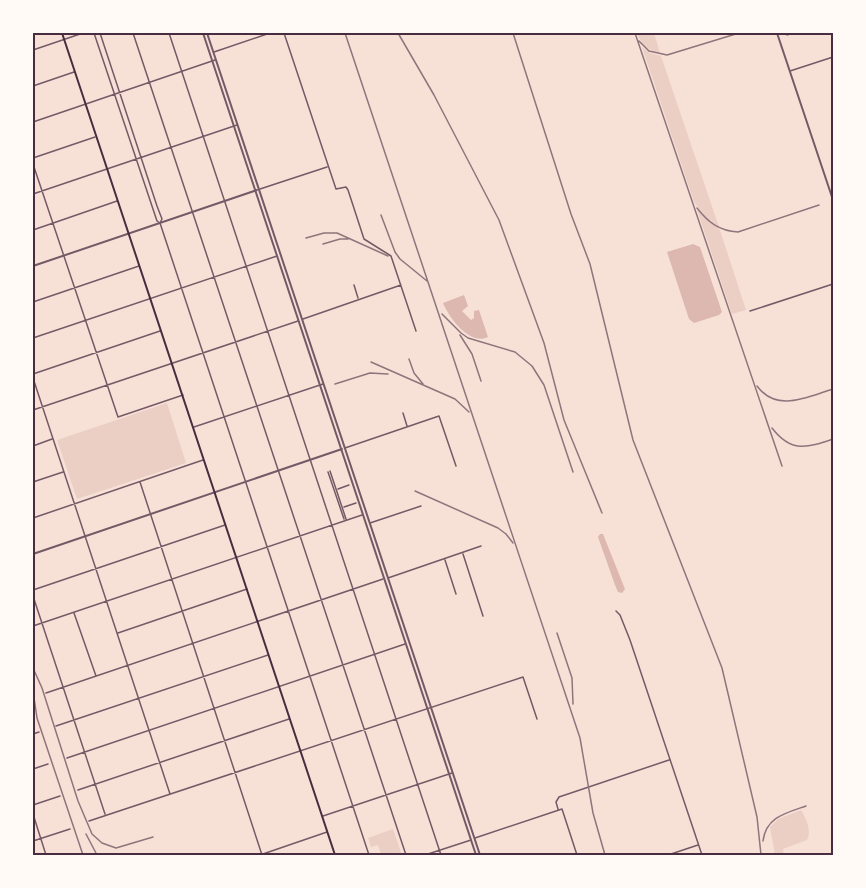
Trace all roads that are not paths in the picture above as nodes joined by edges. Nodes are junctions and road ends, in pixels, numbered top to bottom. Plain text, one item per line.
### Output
1 (62, 33) edge
2 (83, 33) edge
3 (94, 33) edge
4 (100, 33) edge
5 (133, 33) edge
6 (169, 33) edge
7 (205, 33) edge
8 (270, 33) edge
9 (284, 33) edge
10 (777, 33) edge
11 (64, 39) junction
12 (33, 50) edge
13 (212, 53) junction
14 (833, 57) edge
15 (214, 60) junction
16 (75, 72) junction
17 (182, 72) junction
18 (790, 72) junction
19 (149, 82) junction
20 (33, 86) edge
21 (120, 93) junction
22 (114, 94) junction
23 (85, 104) junction
24 (33, 122) edge
25 (236, 125) junction
26 (203, 136) junction
27 (96, 137) junction
28 (171, 147) junction
29 (141, 157) junction
30 (33, 158) edge
31 (136, 159) junction
32 (33, 164) edge
33 (328, 167) junction
34 (107, 169) junction
35 (258, 190) junction
36 (42, 191) junction
37 (33, 194) edge
38 (833, 200) edge
39 (118, 201) junction
40 (225, 201) junction
41 (193, 212) junction
42 (53, 223) junction
43 (160, 223) junction
44 (33, 230) edge
45 (129, 234) junction
46 (279, 255) junction
47 (64, 256) junction
48 (33, 266) edge
49 (140, 266) junction
50 (247, 266) junction
51 (214, 277) junction
52 (833, 284) edge
53 (354, 285) dead end
54 (401, 285) junction
55 (74, 288) junction
56 (182, 288) junction
57 (150, 298) junction
58 (359, 300) junction
59 (33, 302) edge
60 (750, 311) dead end
61 (85, 320) junction
62 (301, 320) junction
63 (268, 330) junction
64 (161, 331) junction
65 (416, 331) dead end
66 (33, 338) edge
67 (236, 341) junction
68 (203, 352) junction
69 (96, 353) junction
70 (172, 363) junction
71 (33, 374) edge
72 (33, 378) edge
73 (322, 384) junction
74 (107, 385) junction
75 (183, 395) junction
76 (290, 395) junction
77 (42, 406) junction
78 (258, 406) junction
79 (33, 410) edge
80 (403, 413) dead end
81 (225, 417) junction
82 (407, 427) junction
83 (194, 428) junction
84 (53, 439) junction
85 (33, 446) edge
86 (346, 448) junction
87 (342, 449) junction
88 (204, 460) junction
89 (311, 460) junction
90 (456, 466) dead end
91 (64, 471) junction
92 (279, 471) junction
93 (329, 471) dead end
94 (33, 482) edge
95 (140, 482) junction
96 (247, 482) junction
97 (350, 485) dead end
98 (335, 490) junction
99 (215, 492) junction
100 (356, 503) dead end
101 (75, 504) junction
102 (421, 506) dead end
103 (341, 508) junction
104 (151, 514) junction
105 (365, 514) junction
106 (33, 518) edge
107 (346, 520) junction
108 (369, 524) junction
109 (226, 525) junction
110 (333, 525) junction
111 (86, 536) junction
112 (301, 536) junction
113 (481, 546) dead end
114 (161, 547) junction
115 (268, 547) junction
116 (462, 553) junction
117 (33, 554) edge
118 (237, 557) junction
119 (444, 559) junction
120 (96, 568) junction
121 (387, 578) junction
122 (172, 579) junction
123 (354, 589) junction
124 (33, 590) edge
125 (247, 590) junction
126 (456, 594) dead end
127 (33, 596) edge
128 (322, 600) junction
129 (107, 601) junction
130 (182, 611) junction
131 (289, 611) junction
132 (616, 611) dead end
133 (74, 612) junction
134 (483, 616) dead end
135 (42, 622) junction
136 (258, 622) junction
137 (33, 626) edge
138 (118, 633) junction
139 (408, 643) junction
140 (193, 644) junction
141 (268, 654) junction
142 (375, 654) junction
143 (343, 665) junction
144 (128, 666) junction
145 (204, 676) junction
146 (310, 676) junction
147 (96, 677) junction
148 (63, 687) junction
149 (279, 687) junction
150 (46, 693) dead end
151 (138, 698) junction
152 (214, 708) junction
153 (430, 708) junction
154 (290, 719) junction
155 (397, 719) junction
156 (537, 719) dead end
157 (74, 720) junction
158 (56, 726) dead end
159 (149, 730) junction
160 (364, 730) junction
161 (39, 732) dead end
162 (33, 734) edge
163 (225, 741) junction
164 (332, 741) junction
165 (300, 751) junction
166 (84, 752) junction
167 (67, 758) dead end
168 (670, 760) junction
169 (160, 763) junction
170 (48, 764) dead end
171 (33, 769) edge
172 (235, 772) junction
173 (451, 773) junction
174 (418, 784) junction
175 (95, 785) junction
176 (78, 790) dead end
177 (170, 794) junction
178 (386, 795) junction
179 (60, 796) dead end
180 (33, 805) edge
181 (353, 806) junction
182 (559, 810) junction
183 (33, 814) edge
184 (105, 816) junction
185 (322, 817) junction
186 (89, 821) dead end
187 (70, 829) dead end
188 (328, 832) junction
189 (41, 838) junction
190 (473, 839) junction
191 (33, 841) edge
192 (699, 845) junction
193 (440, 850) junction
194 (46, 855) edge
195 (261, 855) edge
196 (335, 855) edge
197 (369, 855) edge
198 (406, 855) edge
199 (425, 855) edge
200 (441, 855) edge
201 (478, 855) edge
202 (577, 855) edge
203 (668, 855) edge
204 (702, 855) edge

1 - 11 main road
2 - 11 street
3 - 22 street
4 - 21 street
5 - 19 street
6 - 17 street
7 - 13 street
8 - 13 street
9 - 33 street
10 - 18 street
11 - 12 street
11 - 16 main road
13 - 15 street
14 - 18 street
15 - 17 street
15 - 25 street
16 - 20 street
16 - 23 main road
17 - 19 street
17 - 26 street
18 - 38 street
19 - 21 street
19 - 28 street
21 - 22 street
21 - 29 street
22 - 23 street
22 - 31 street
23 - 24 street
23 - 27 main road
25 - 26 street
25 - 35 street
26 - 28 street
26 - 40 street
27 - 30 street
27 - 34 main road
28 - 29 street
28 - 41 street
29 - 31 street
29 - 43 street
31 - 34 street
31 - 43 street
32 - 36 street
33 - 35 street
33 - 54 street
34 - 36 street
34 - 39 main road
35 - 40 street
35 - 46 street
36 - 37 street
36 - 42 street
39 - 42 street
39 - 45 main road
40 - 41 street
40 - 50 street
41 - 43 street
41 - 51 street
42 - 44 street
42 - 47 street
43 - 45 street
43 - 56 street
45 - 47 street
45 - 49 main road
46 - 50 street
46 - 62 street
47 - 48 street
47 - 55 street
49 - 55 street
49 - 57 main road
50 - 51 street
50 - 63 street
51 - 56 street
51 - 67 street
52 - 60 street
53 - 58 street
54 - 58 street
54 - 65 street
55 - 59 street
55 - 61 street
56 - 57 street
56 - 68 street
57 - 61 street
57 - 64 main road
58 - 62 street
61 - 66 street
61 - 69 street
62 - 63 street
62 - 73 street
63 - 67 street
63 - 76 street
64 - 69 street
64 - 70 main road
67 - 68 street
67 - 78 street
68 - 70 street
68 - 81 street
69 - 71 street
69 - 74 street
70 - 74 street
70 - 75 main road
72 - 77 street
73 - 76 street
73 - 86 street
73 - 87 street
74 - 75 street
74 - 77 street
75 - 83 main road
76 - 78 street
76 - 89 street
77 - 79 street
77 - 84 street
78 - 81 street
78 - 92 street
80 - 82 street
81 - 83 street
81 - 96 street
82 - 86 street
82 - 90 street
83 - 88 main road
84 - 85 street
84 - 91 street
86 - 87 street
86 - 105 street
87 - 89 street
87 - 105 street
88 - 95 street
88 - 99 main road
89 - 92 street
89 - 110 street
91 - 94 street
91 - 101 street
92 - 96 street
92 - 112 street
93 - 98 street
95 - 101 street
95 - 104 street
96 - 99 street
96 - 115 street
97 - 98 street
98 - 103 street
99 - 104 street
99 - 109 main road
100 - 103 street
101 - 106 street
101 - 111 street
102 - 108 street
103 - 107 street
104 - 111 street
104 - 114 street
105 - 107 street
105 - 108 street
107 - 110 street
108 - 121 street
109 - 114 street
109 - 118 main road
110 - 112 street
110 - 123 street
111 - 117 street
111 - 120 street
112 - 115 street
112 - 128 street
113 - 116 street
114 - 120 street
114 - 122 street
115 - 118 street
115 - 131 street
116 - 119 street
116 - 134 street
118 - 122 street
118 - 125 main road
119 - 121 street
119 - 126 street
120 - 124 street
120 - 129 street
121 - 123 street
121 - 139 street
122 - 129 street
122 - 130 street
123 - 128 street
123 - 142 street
125 - 130 street
125 - 136 main road
127 - 135 street
128 - 131 street
128 - 143 street
129 - 133 street
129 - 138 street
130 - 138 street
130 - 140 street
131 - 136 street
131 - 146 street
132 - 168 street
133 - 135 street
133 - 147 street
135 - 137 street
135 - 148 street
136 - 140 street
136 - 141 main road
138 - 144 street
139 - 142 street
139 - 153 street
140 - 144 street
140 - 145 street
141 - 145 street
141 - 149 main road
142 - 143 street
142 - 155 street
143 - 146 street
143 - 160 street
144 - 147 street
144 - 151 street
145 - 151 street
145 - 152 street
146 - 149 street
146 - 164 street
147 - 148 street
148 - 150 street
148 - 157 street
149 - 152 street
149 - 154 main road
151 - 157 street
151 - 159 street
152 - 159 street
152 - 163 street
153 - 155 street
153 - 156 street
153 - 173 street
154 - 163 street
154 - 165 main road
155 - 160 street
155 - 174 street
157 - 158 street
157 - 166 street
159 - 166 street
159 - 169 street
160 - 164 street
160 - 178 street
161 - 162 street
163 - 169 street
163 - 172 street
164 - 165 street
164 - 181 street
165 - 172 street
165 - 185 main road
166 - 167 street
166 - 175 street
168 - 182 street
168 - 192 street
169 - 175 street
169 - 177 street
170 - 171 street
172 - 177 street
172 - 195 street
173 - 174 street
173 - 190 street
174 - 178 street
174 - 193 street
175 - 176 street
175 - 184 street
177 - 184 street
178 - 181 street
178 - 198 street
179 - 180 street
181 - 185 street
181 - 197 street
182 - 190 street
182 - 202 street
183 - 189 street
184 - 186 street
185 - 188 main road
187 - 189 street
188 - 195 street
188 - 196 main road
189 - 191 street
189 - 194 street
190 - 193 street
190 - 201 street
192 - 203 street
192 - 204 street
193 - 199 street
193 - 200 street

